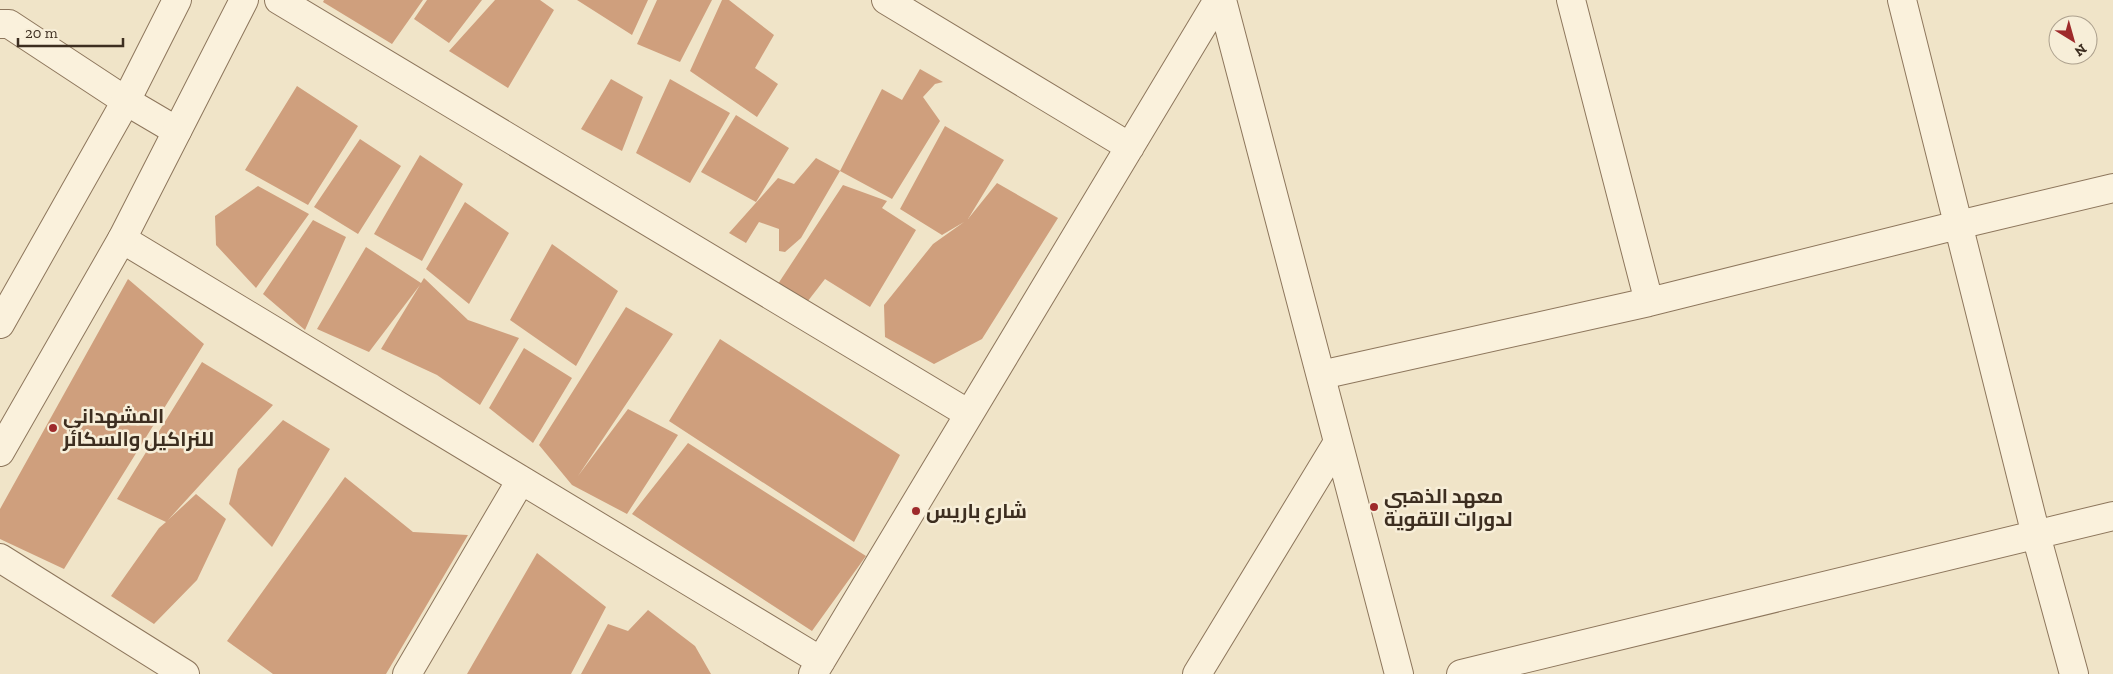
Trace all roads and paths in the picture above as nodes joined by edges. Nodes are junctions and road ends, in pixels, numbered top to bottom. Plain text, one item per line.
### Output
1 (178, 0) edge
2 (244, 0) edge
3 (279, 0) edge
4 (886, 0) edge
5 (1218, 0) edge
6 (1222, 0) edge
7 (1571, 0) edge
8 (1902, 0) edge
9 (0, 24) edge
10 (126, 101) junction
11 (177, 131) junction
12 (1130, 147) junction
13 (2113, 188) edge
14 (1958, 225) junction
15 (122, 239) junction
16 (1650, 302) junction
17 (0, 324) edge
18 (1320, 375) junction
19 (969, 414) junction
20 (1338, 442) junction
21 (0, 452) edge
22 (521, 480) junction
23 (2113, 516) edge
24 (2036, 535) junction
25 (0, 558) edge
26 (817, 667) edge
27 (185, 674) edge
28 (407, 674) edge
29 (1197, 674) edge
30 (1399, 674) edge
31 (1461, 674) edge
32 (2074, 674) edge

1 - 10 street
2 - 11 street
3 - 19 street
4 - 12 street
5 - 12 street
6 - 18 street
7 - 16 street
8 - 14 street
9 - 10 street
10 - 11 street
10 - 17 street
11 - 15 street
12 - 19 street
13 - 14 street
14 - 16 street
14 - 24 street
15 - 21 street
15 - 22 street
16 - 18 street
18 - 20 street
19 - 26 street
20 - 29 street
20 - 30 street
22 - 26 street
22 - 28 street
23 - 24 street
24 - 31 street
24 - 32 street
25 - 27 street

